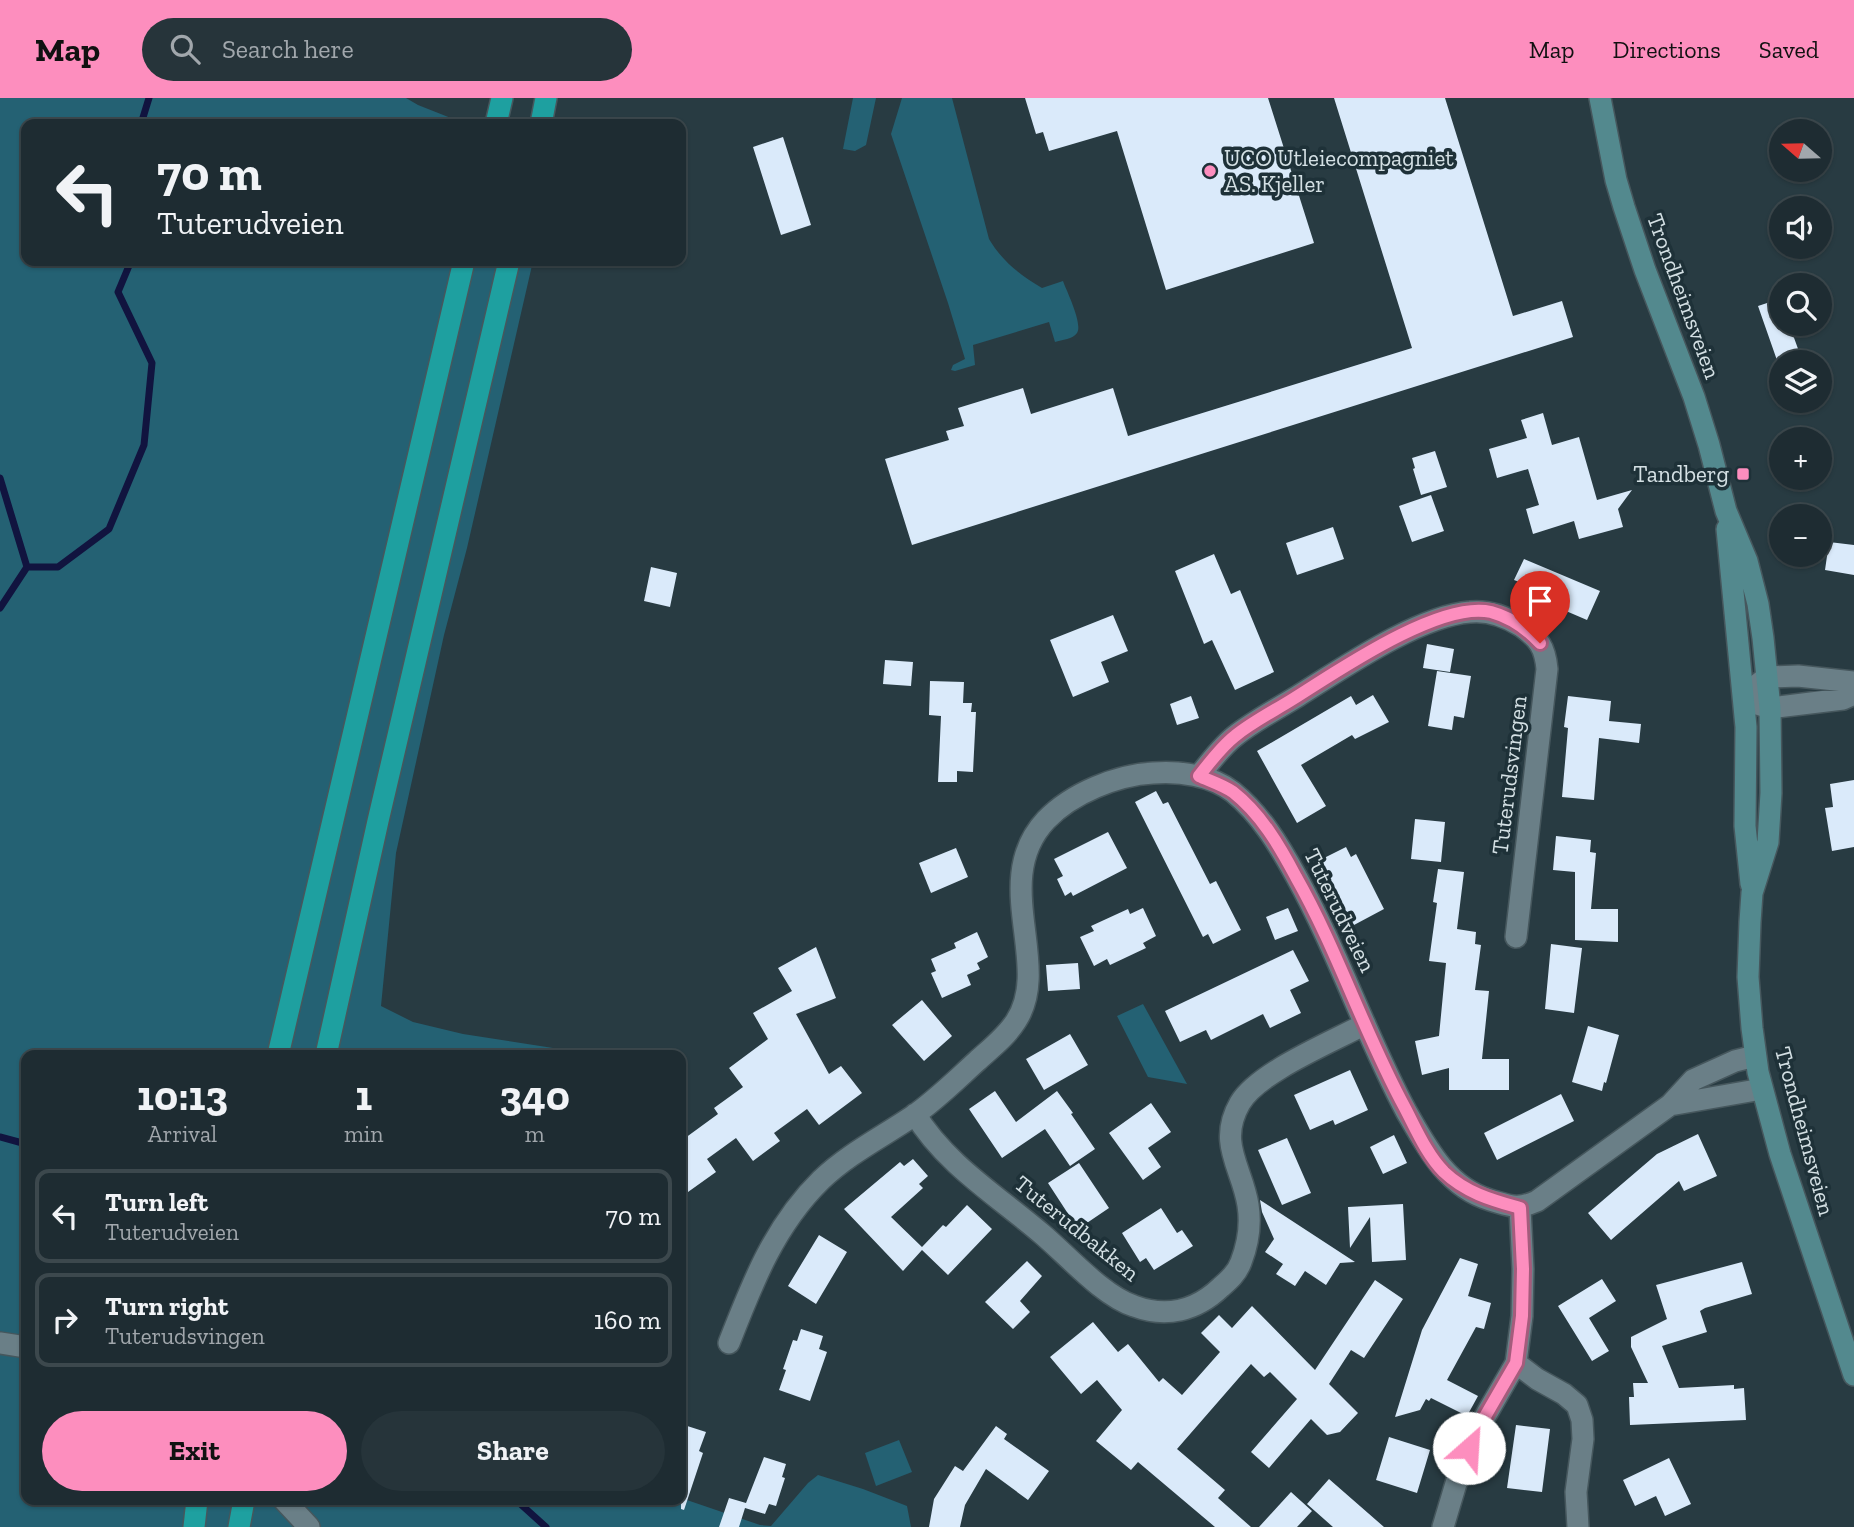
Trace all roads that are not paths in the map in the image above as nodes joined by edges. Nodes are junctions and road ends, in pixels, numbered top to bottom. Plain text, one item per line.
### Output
1 (502, 98) edge
2 (546, 98) edge
3 (1600, 98) edge
4 (497, 119) edge
5 (542, 119) edge
6 (463, 266) edge
7 (508, 266) edge
8 (1726, 511) junction
9 (1768, 677) junction
10 (1854, 682) edge
11 (1854, 694) edge
12 (1744, 695) junction
13 (1770, 708) junction
14 (1199, 776) junction
15 (1752, 893) junction
16 (1516, 937) dead end
17 (1365, 1024) junction
18 (279, 1050) edge
19 (327, 1050) edge
20 (1755, 1056) junction
21 (1762, 1089) junction
22 (1670, 1105) junction
23 (915, 1114) junction
24 (1520, 1208) junction
25 (0, 1343) edge
26 (729, 1343) dead end
27 (21, 1346) edge
28 (1516, 1363) junction
29 (1854, 1375) edge
30 (196, 1505) edge
31 (289, 1505) edge
32 (194, 1527) edge
33 (309, 1527) edge
34 (1443, 1527) edge
35 (1578, 1527) edge

1 - 4 highway
2 - 5 highway
3 - 8 main road, Trondheimsveien
6 - 18 highway
7 - 19 highway
8 - 9 main road, Trondheimsveien
8 - 12 main road, Trondheimsveien
9 - 10 street
9 - 12 street
9 - 13 main road, Trondheimsveien
11 - 13 street
12 - 13 street
12 - 15 main road, Trondheimsveien
13 - 15 main road, Trondheimsveien
14 - 16 street, Tuterudsvingen
14 - 17 street, Tuterudveien
14 - 23 street, Tuterudveien
15 - 20 main road, Trondheimsveien
17 - 23 street, Tuterudbakken
17 - 24 street, Tuterudveien
20 - 21 main road, Trondheimsveien
20 - 22 street
21 - 22 street
21 - 29 main road, Trondheimsveien
22 - 24 street
23 - 26 street, Tuterudveien
24 - 28 street
25 - 27 street
28 - 34 street
28 - 35 street
30 - 32 highway
31 - 33 street

